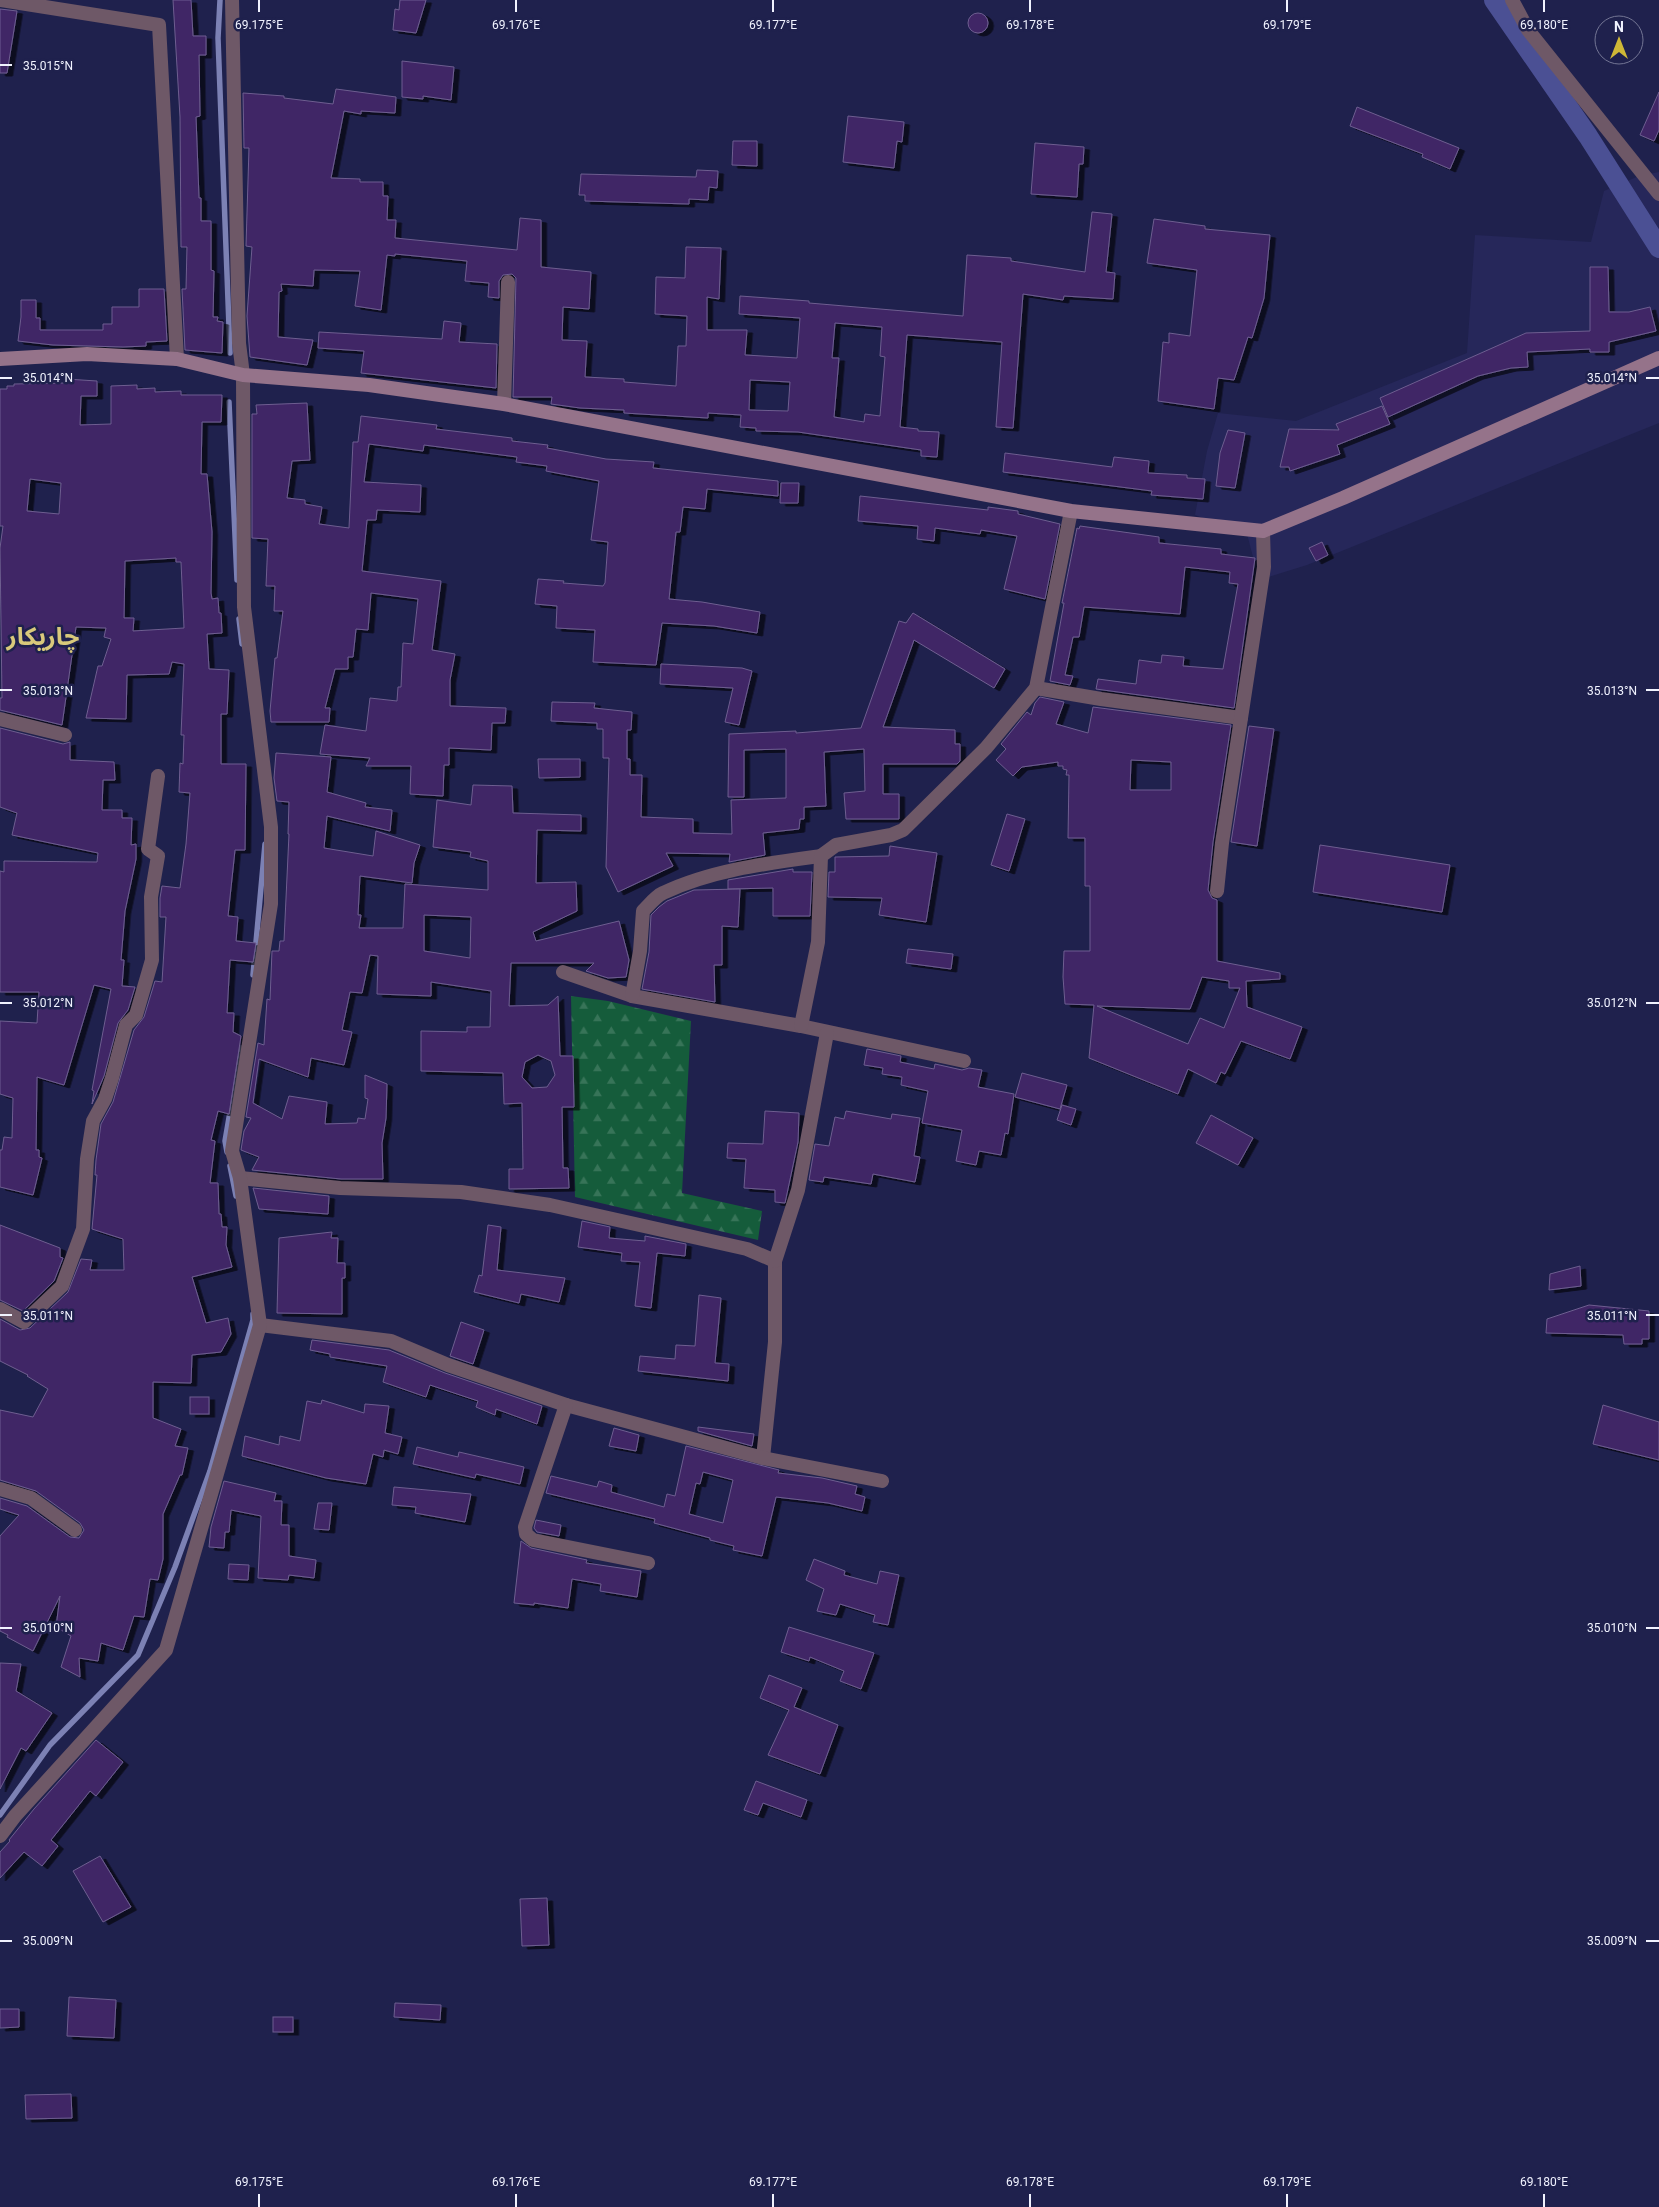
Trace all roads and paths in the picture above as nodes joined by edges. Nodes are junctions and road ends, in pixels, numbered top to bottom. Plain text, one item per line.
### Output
1 (1, 0) edge
2 (232, 0) edge
3 (1512, 0) edge
4 (25, 2) edge
5 (1659, 194) edge
6 (508, 282) dead end
7 (1659, 358) edge
8 (0, 359) edge
9 (177, 359) junction
10 (243, 375) junction
11 (504, 404) junction
12 (1071, 511) junction
13 (1263, 531) junction
14 (1036, 688) junction
15 (1241, 718) junction
16 (0, 719) edge
17 (65, 735) dead end
18 (158, 776) dead end
19 (821, 856) junction
20 (1217, 891) dead end
21 (563, 972) dead end
22 (632, 996) junction
23 (800, 1026) junction
24 (827, 1033) junction
25 (964, 1061) dead end
26 (240, 1178) junction
27 (774, 1261) junction
28 (0, 1309) edge
29 (260, 1325) junction
30 (566, 1405) junction
31 (763, 1458) junction
32 (882, 1481) dead end
33 (0, 1489) edge
34 (75, 1530) dead end
35 (648, 1563) dead end
36 (0, 1836) edge

1 - 4 street
2 - 10 street
3 - 5 street
4 - 9 street
6 - 11 street
7 - 13 main road
8 - 9 main road
9 - 10 main road
10 - 11 main road
10 - 26 street
11 - 12 main road
12 - 13 main road
12 - 14 street
13 - 15 street
14 - 15 street
14 - 19 street
15 - 20 street
16 - 17 street
18 - 28 street
19 - 22 street
19 - 23 street
21 - 22 street
22 - 23 street
23 - 24 street
24 - 25 street
24 - 27 street
26 - 27 street
26 - 29 street
27 - 31 street
29 - 30 street
29 - 36 street
30 - 31 street
30 - 35 street
31 - 32 street
33 - 34 street

